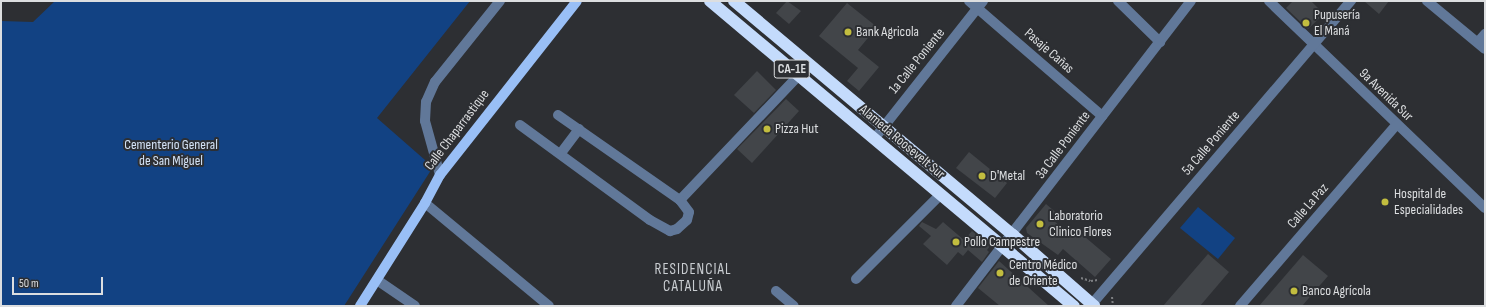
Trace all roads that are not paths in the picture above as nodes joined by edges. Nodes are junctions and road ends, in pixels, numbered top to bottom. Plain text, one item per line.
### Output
1 (500, 1) edge
2 (577, 1) edge
3 (710, 1) edge
4 (734, 1) edge
5 (969, 1) edge
6 (1118, 1) edge
7 (1191, 1) edge
8 (1269, 1) edge
9 (1351, 1) edge
10 (1427, 1) edge
11 (980, 5) edge
12 (1160, 42) junction
13 (1483, 42) edge
14 (1313, 45) junction
15 (799, 75) junction
16 (558, 114) dead end
17 (1102, 116) junction
18 (520, 125) dead end
19 (1396, 125) junction
20 (883, 127) junction
21 (579, 129) junction
22 (874, 139) junction
23 (561, 153) junction
24 (440, 175) junction
25 (941, 194) junction
26 (680, 200) junction
27 (425, 203) junction
28 (1485, 208) edge
29 (1013, 235) junction
30 (1004, 246) junction
31 (856, 279) dead end
32 (377, 280) junction
33 (776, 291) dead end
34 (1093, 305) edge
35 (360, 306) edge
36 (414, 306) edge
37 (549, 306) edge
38 (794, 306) edge
39 (956, 306) edge
40 (1074, 306) edge
41 (1240, 306) edge

1 - 24 street
2 - 24 main road, Calle Chaparrastique
3 - 15 highway, Alameda Roosevelt Sur / CA-1E
4 - 20 highway, Alameda Roosevelt Sur / CA-1E
5 - 11 street, Pasaje Cañas
6 - 12 street
7 - 12 street, 3a Calle Poniente
8 - 14 street, 9a Avenida Sur
9 - 14 street, 5a Calle Poniente
10 - 13 street
11 - 17 street, Pasaje Cañas
11 - 20 street, 1a Calle Poniente
12 - 17 street, 3a Calle Poniente
14 - 19 street, 9a Avenida Sur
14 - 34 street, 5a Calle Poniente
15 - 22 highway, Alameda Roosevelt Sur / CA-1E
15 - 26 street
16 - 21 street
17 - 29 street, 3a Calle Poniente
18 - 23 street
19 - 28 street, 9a Avenida Sur
19 - 41 street, Calle La Paz
20 - 22 street, 1a Calle Poniente
20 - 29 highway, Alameda Roosevelt Sur / CA-1E
21 - 23 street
21 - 26 street
22 - 25 highway, Alameda Roosevelt Sur / CA-1E
23 - 26 street
24 - 27 main road, Calle Chaparrastique
25 - 30 highway, Alameda Roosevelt Sur / CA-1E
25 - 31 street
27 - 32 main road, Calle Chaparrastique
27 - 37 street
29 - 30 street, 3a Calle Poniente
29 - 34 highway, Alameda Roosevelt Sur / CA-1E
30 - 39 street, 3a Calle Poniente
30 - 40 highway, Alameda Roosevelt Sur / CA-1E
32 - 35 main road, Calle Chaparrastique
32 - 36 street
33 - 38 street

